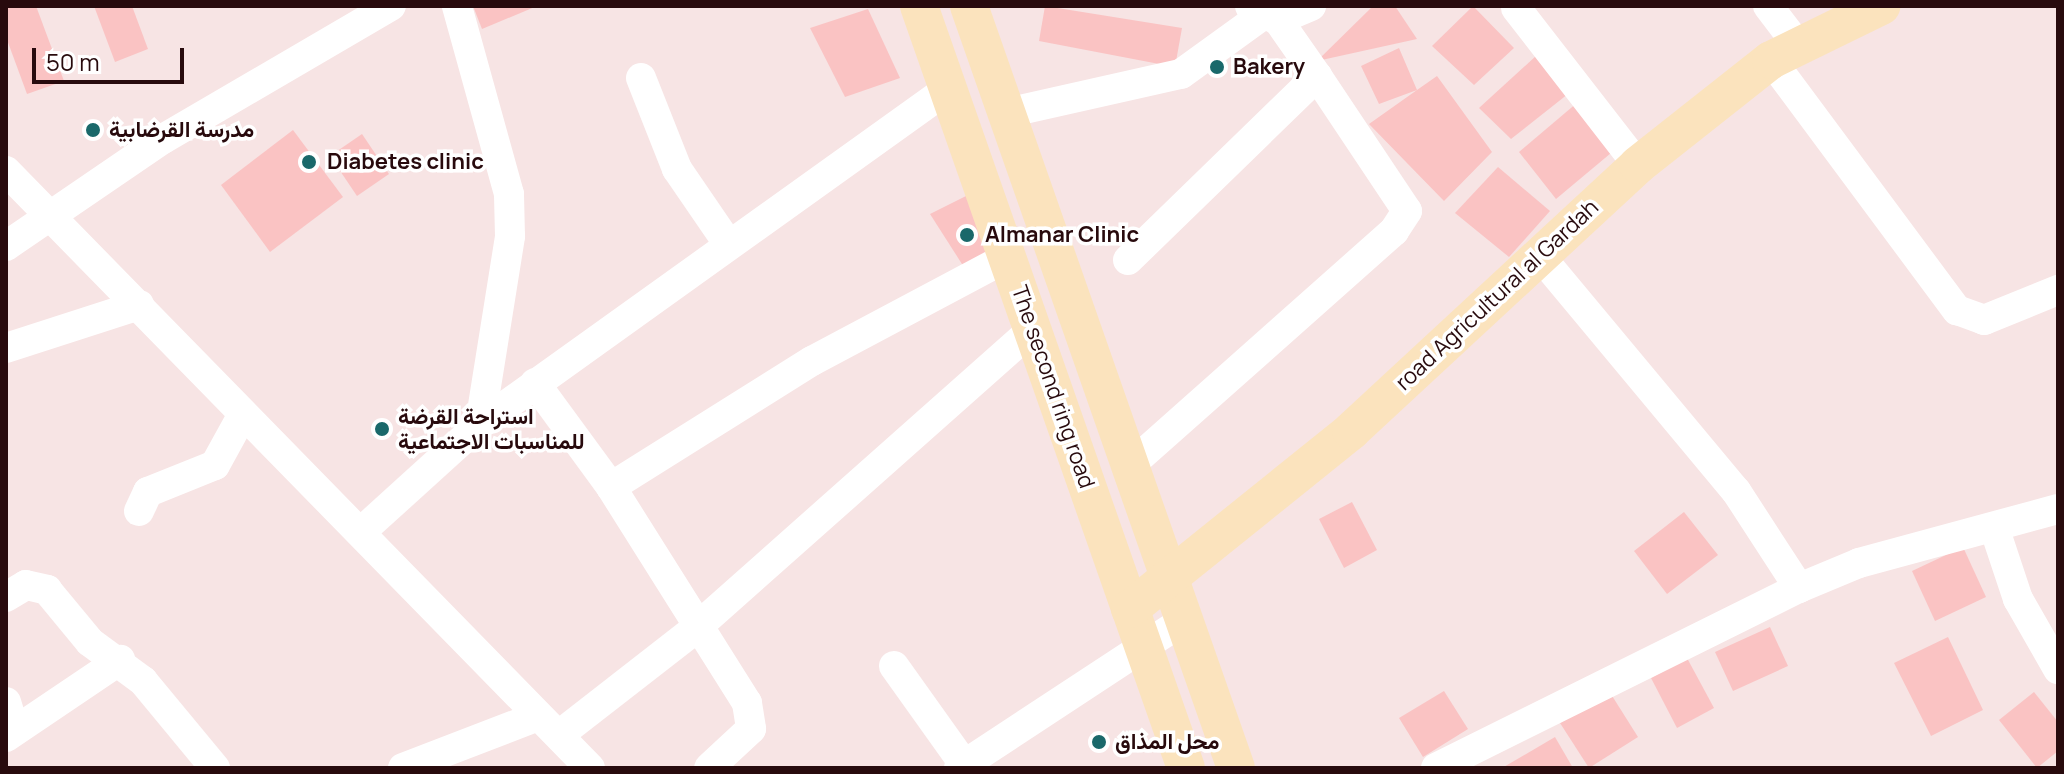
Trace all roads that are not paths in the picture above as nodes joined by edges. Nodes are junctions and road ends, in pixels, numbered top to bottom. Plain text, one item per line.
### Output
1 (391, 6) edge
2 (457, 6) edge
3 (919, 6) edge
4 (969, 6) edge
5 (1311, 6) edge
6 (1768, 6) edge
7 (1881, 6) edge
8 (1516, 8) dead end
9 (1265, 12) edge
10 (1784, 52) junction
11 (1317, 76) junction
12 (641, 78) dead end
13 (949, 88) junction
14 (1006, 113) junction
15 (1638, 165) junction
16 (6, 171) edge
17 (52, 217) junction
18 (727, 242) junction
19 (6, 246) edge
20 (1540, 256) junction
21 (1008, 257) junction
22 (1128, 260) dead end
23 (2058, 290) edge
24 (139, 305) junction
25 (1034, 328) junction
26 (6, 348) edge
27 (535, 383) junction
28 (243, 414) junction
29 (480, 424) junction
30 (1130, 465) junction
31 (611, 487) junction
32 (2058, 509) edge
33 (139, 511) dead end
34 (1994, 527) junction
35 (362, 531) junction
36 (1171, 580) junction
37 (1799, 588) junction
38 (6, 597) edge
39 (1184, 620) junction
40 (1136, 627) junction
41 (695, 629) junction
42 (120, 660) junction
43 (894, 666) dead end
44 (2058, 669) edge
45 (6, 702) edge
46 (548, 726) junction
47 (6, 734) edge
48 (961, 766) edge
49 (414, 767) edge
50 (215, 768) edge
51 (590, 768) edge
52 (709, 768) edge
53 (1186, 768) edge
54 (1236, 768) edge
55 (1436, 768) edge

1 - 17 street
2 - 29 street
3 - 13 main road, The second ring road
4 - 14 main road, The second ring road
5 - 9 street
6 - 10 street
7 - 10 main road, road Agricultural al Gardah
8 - 15 street
9 - 11 street
9 - 14 street
10 - 15 main road, road Agricultural al Gardah
10 - 23 street
11 - 22 street
11 - 30 street
12 - 18 street
13 - 18 street
13 - 21 main road, The second ring road
14 - 30 main road, The second ring road
15 - 20 main road, road Agricultural al Gardah
16 - 17 street
17 - 19 street
17 - 24 street
18 - 27 street
20 - 36 main road, road Agricultural al Gardah
20 - 37 street
21 - 25 main road, The second ring road
21 - 31 street
24 - 26 street
24 - 28 street
25 - 40 main road, The second ring road
25 - 41 street
27 - 29 street
27 - 31 street
28 - 33 street
28 - 35 street
29 - 35 street
30 - 36 main road, The second ring road
31 - 41 street
32 - 34 street
34 - 37 street
34 - 44 street
35 - 46 street
36 - 39 main road, The second ring road
36 - 40 main road, road Agricultural al Gardah
37 - 55 street
38 - 42 street
39 - 40 street
39 - 54 main road, The second ring road
40 - 48 street
40 - 53 main road, The second ring road
41 - 46 street
41 - 52 street
42 - 47 street
42 - 50 street
43 - 48 street
45 - 47 street
46 - 49 street
46 - 51 street

